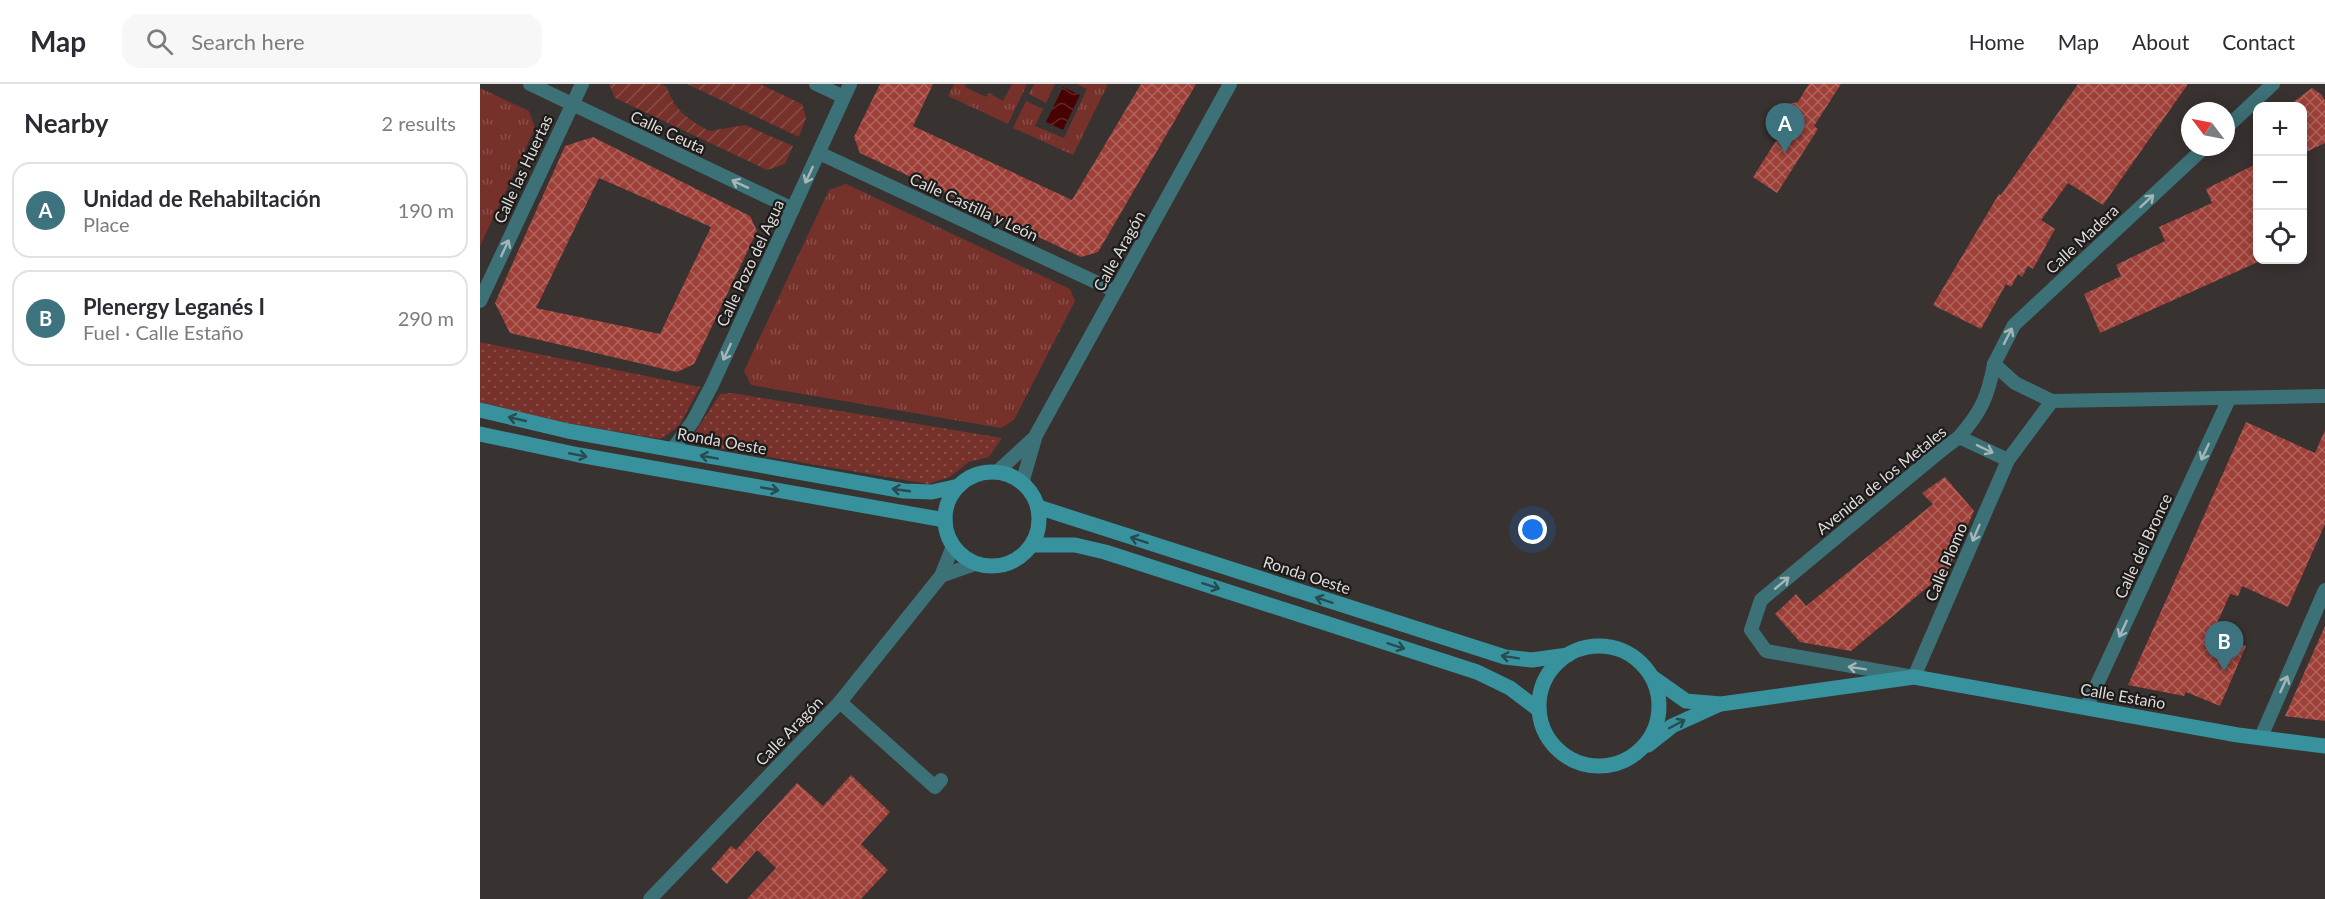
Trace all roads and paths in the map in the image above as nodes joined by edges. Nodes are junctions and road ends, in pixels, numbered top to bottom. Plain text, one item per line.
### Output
1 (530, 84) edge
2 (582, 84) edge
3 (816, 84) edge
4 (1230, 84) edge
5 (2273, 84) edge
6 (847, 90) edge
7 (572, 104) junction
8 (2235, 120) edge
9 (819, 153) junction
10 (2195, 156) edge
11 (793, 209) junction
12 (1115, 291) junction
13 (480, 301) edge
14 (1994, 364) junction
15 (2325, 396) edge
16 (2229, 399) junction
17 (2052, 401) junction
18 (480, 410) edge
19 (480, 434) edge
20 (1036, 435) junction
21 (1959, 437) junction
22 (672, 450) junction
23 (2008, 460) junction
24 (997, 472) junction
25 (1023, 483) junction
26 (958, 486) junction
27 (1038, 507) junction
28 (945, 520) junction
29 (1032, 545) junction
30 (953, 546) junction
31 (975, 564) junction
32 (941, 576) junction
33 (2325, 590) edge
34 (1751, 630) joint
35 (1568, 655) junction
36 (1652, 677) junction
37 (1914, 677) junction
38 (840, 702) junction
39 (1721, 704) junction
40 (2086, 708) junction
41 (1539, 711) junction
42 (2261, 737) junction
43 (2325, 746) edge
44 (1638, 752) junction
45 (941, 780) dead end
46 (650, 899) edge

1 - 7 street, Calle Ceuta
2 - 7 street, Calle las Huertas
3 - 6 street
4 - 12 street, Calle Aragón
5 - 8 street
6 - 9 street, Calle Pozo del Agua
11 -> 7 street, Calle Ceuta
13 -> 7 street, Calle las Huertas
9 -> 11 street, Calle Pozo del Agua
9 - 12 street, Calle Castilla y León
14 -> 10 street, Calle Madera
11 -> 22 street, Calle Pozo del Agua
12 - 20 street, Calle Aragón
14 - 17 street
14 - 21 street, Calle Madera
15 - 16 street
16 - 17 street
16 -> 40 street, Calle del Bronce
17 - 23 street
22 -> 18 main road, Ronda Oeste
19 -> 28 main road
20 - 24 street, Calle Aragón
20 - 25 street, Calle Aragón
21 -> 23 street, Avenida de los Metales
34 -> 21 street, Avenida de los Metales
26 -> 22 main road, Ronda Oeste
23 -> 37 street, Calle Plomo
24 - 25 main road
24 - 26 main road
25 - 27 main road
26 - 28 main road
27 - 29 main road
35 -> 27 main road, Ronda Oeste
28 - 30 main road
29 - 31 main road
29 -> 41 main road
30 - 31 main road
30 - 32 street, Calle Aragón
31 - 32 street
32 - 38 street, Calle Aragón
42 -> 33 street
37 -> 34 street, Calle Estaño
35 - 36 main road
35 - 41 main road
36 - 39 main road, Calle Estaño
36 - 44 main road
37 - 39 main road, Calle Estaño
37 - 40 main road, Calle Estaño
38 - 45 street
38 - 46 street, Calle Aragón
44 -> 39 main road, Calle Estaño
40 - 42 main road, Calle Estaño
41 - 44 main road
42 - 43 main road, Calle Estaño

